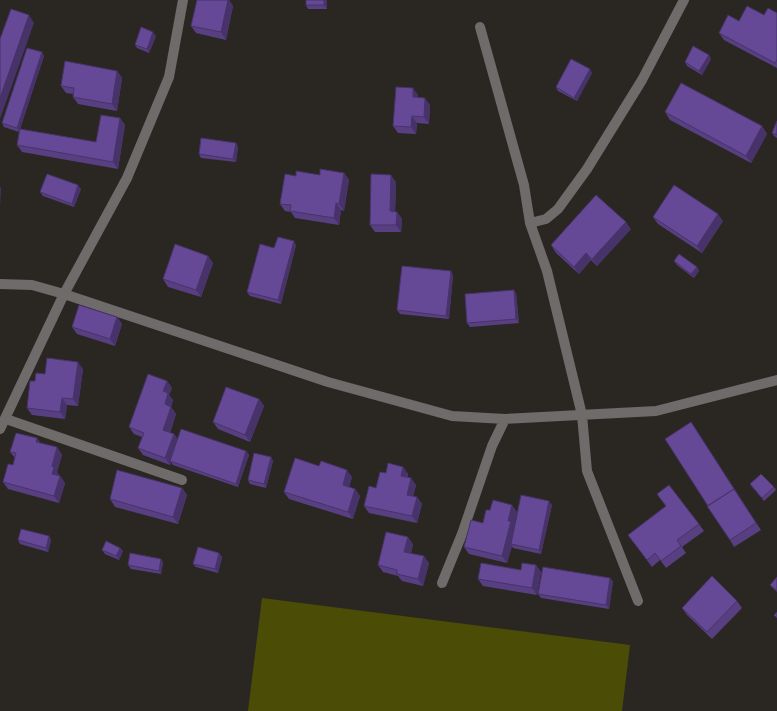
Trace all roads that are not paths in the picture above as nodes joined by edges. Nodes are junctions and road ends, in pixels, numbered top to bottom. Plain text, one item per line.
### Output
1 (183, 0) edge
2 (684, 0) edge
3 (480, 27) dead end
4 (530, 223) junction
5 (0, 284) edge
6 (64, 294) junction
7 (777, 380) edge
8 (582, 414) junction
9 (6, 419) junction
10 (505, 419) junction
11 (0, 429) edge
12 (182, 480) dead end
13 (442, 584) dead end
14 (638, 601) dead end

1 - 6 street
2 - 4 street
3 - 4 street
4 - 8 street
5 - 6 street
6 - 9 street
6 - 10 street
7 - 8 street
8 - 10 street
8 - 14 street
9 - 11 street
9 - 12 street
10 - 13 street

